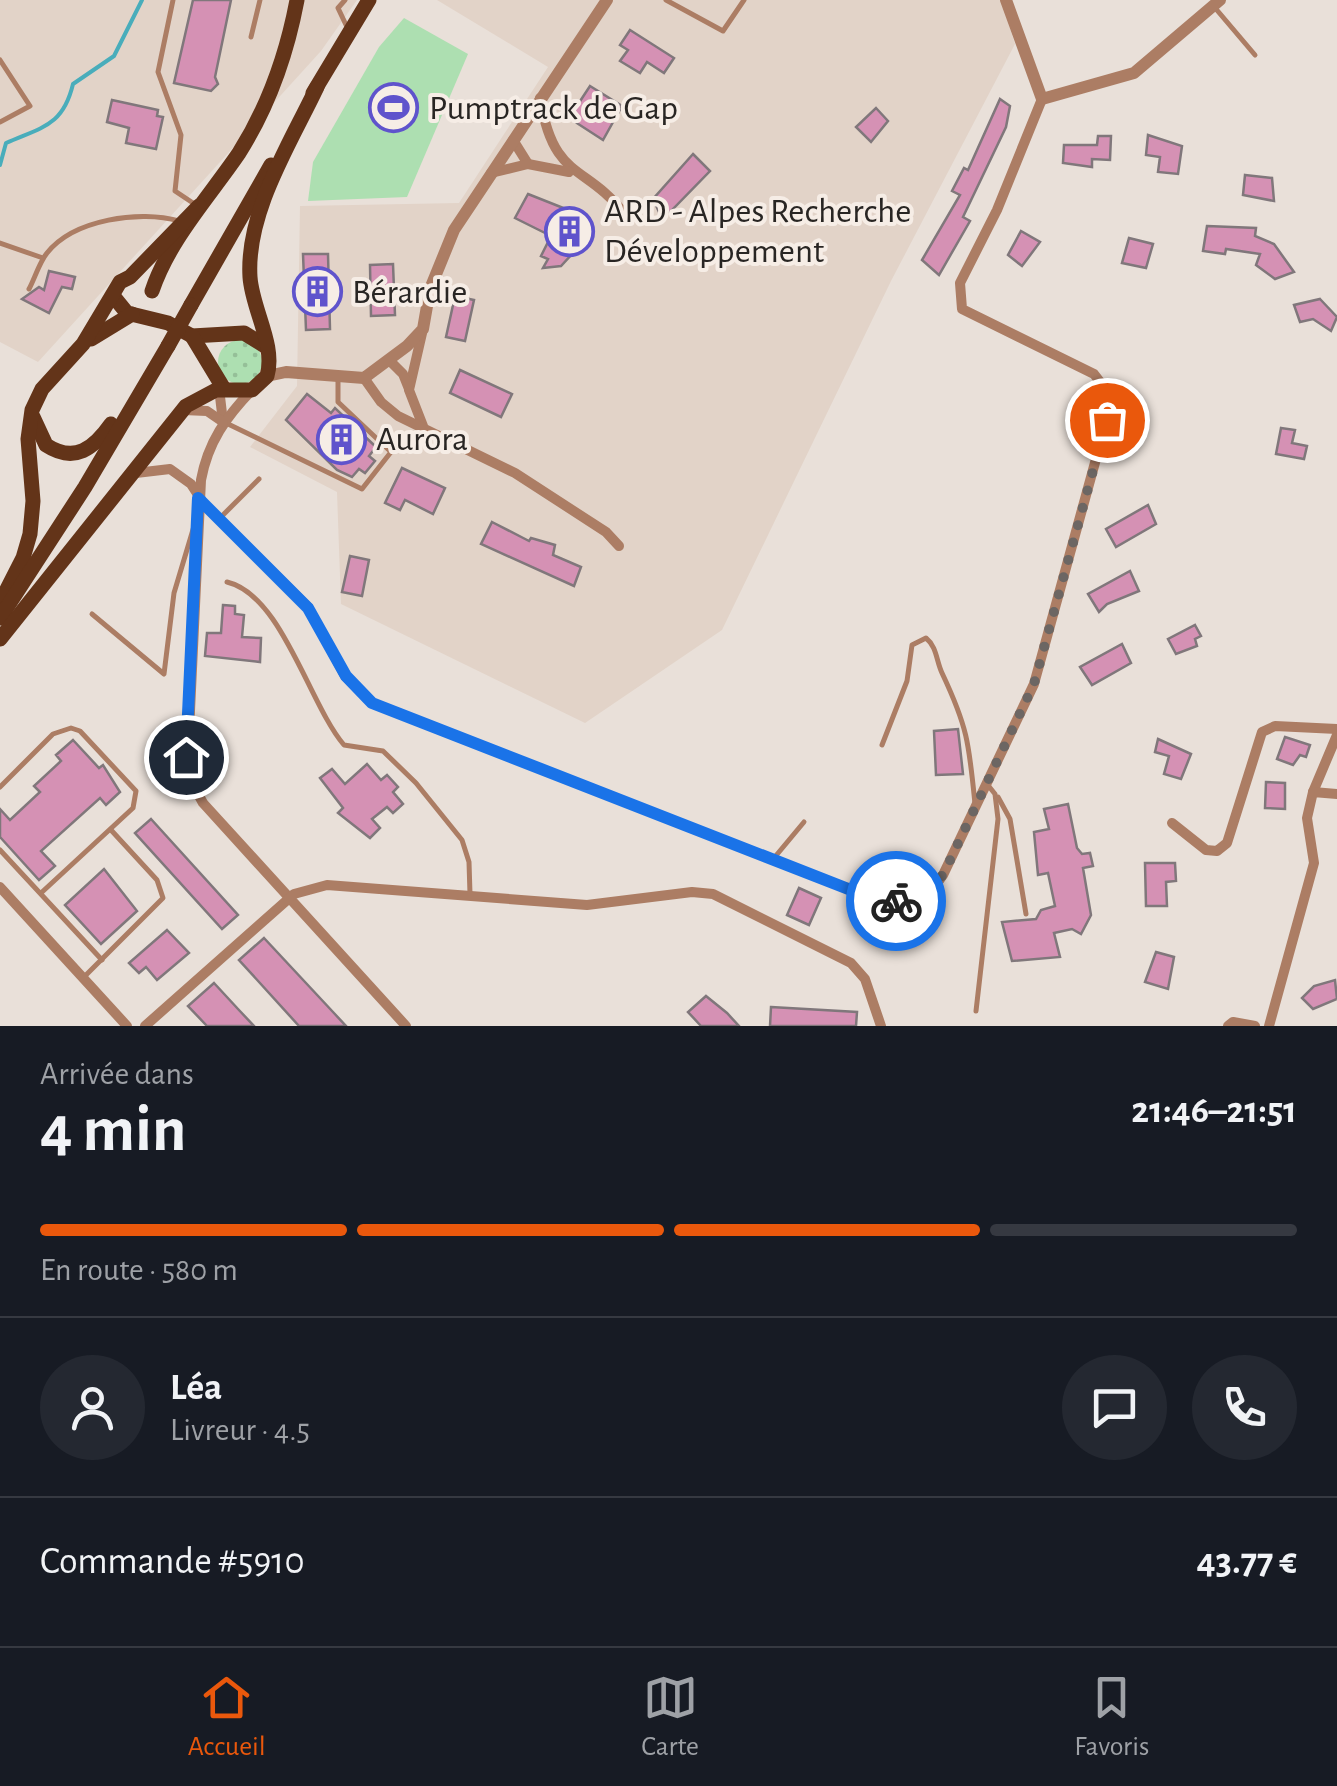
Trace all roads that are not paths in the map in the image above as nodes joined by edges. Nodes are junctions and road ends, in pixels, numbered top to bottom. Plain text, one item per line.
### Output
1 (173, 0) edge
2 (260, 0) edge
3 (297, 0) edge
4 (345, 0) edge
5 (369, 0) edge
6 (607, 0) edge
7 (666, 0) edge
8 (744, 0) edge
9 (1006, 0) edge
10 (1218, 3) edge
11 (348, 30) junction
12 (251, 37) dead end
13 (1255, 55) dead end
14 (0, 60) edge
15 (317, 87) junction
16 (540, 98) junction
17 (1042, 99) junction
18 (0, 122) edge
19 (524, 122) junction
20 (550, 138) junction
21 (513, 140) junction
22 (533, 165) junction
23 (491, 173) junction
24 (575, 174) junction
25 (198, 206) junction
26 (626, 216) dead end
27 (182, 222) junction
28 (0, 243) edge
29 (44, 258) junction
30 (130, 277) junction
31 (29, 289) dead end
32 (152, 295) junction
33 (114, 297) junction
34 (136, 314) junction
35 (168, 323) junction
36 (422, 329) junction
37 (192, 336) junction
38 (225, 336) junction
39 (83, 344) junction
40 (164, 352) junction
41 (268, 352) junction
42 (390, 361) junction
43 (210, 364) junction
44 (308, 374) junction
45 (267, 376) junction
46 (338, 378) junction
47 (364, 378) junction
48 (221, 387) junction
49 (252, 390) junction
50 (409, 390) junction
51 (380, 402) junction
52 (32, 410) junction
53 (182, 410) junction
54 (223, 422) junction
55 (424, 427) junction
56 (131, 476) junction
57 (259, 479) dead end
58 (198, 498) junction
59 (219, 519) junction
60 (196, 520) junction
61 (619, 546) dead end
62 (228, 582) dead end
63 (0, 603) edge
64 (92, 614) dead end
65 (0, 618) edge
66 (0, 639) edge
67 (1337, 732) edge
68 (882, 745) dead end
69 (0, 787) edge
70 (991, 789) junction
71 (1313, 792) junction
72 (1337, 794) edge
73 (975, 807) junction
74 (804, 822) dead end
75 (1172, 823) dead end
76 (111, 830) junction
77 (0, 850) edge
78 (773, 860) junction
79 (0, 887) edge
80 (41, 893) junction
81 (470, 897) junction
82 (288, 899) junction
83 (1026, 914) dead end
84 (102, 960) junction
85 (84, 976) junction
86 (976, 1011) dead end
87 (127, 1026) edge
88 (145, 1026) edge
89 (406, 1026) edge
90 (881, 1026) edge
91 (1228, 1026) edge
92 (1254, 1026) edge
93 (1270, 1026) edge

1 - 25 lane
2 - 12 lane
3 - 25 main road
4 - 11 lane
5 - 11 main road
6 - 16 street
7 - 8 lane
9 - 17 street
10 - 13 lane
10 - 17 street
11 - 15 main road
14 - 18 lane
15 - 40 main road, bridge
15 - 41 main road
16 - 19 street
16 - 20 street
17 - 70 street
19 - 20 street
19 - 21 street
20 - 22 street
20 - 24 street
21 - 22 street
21 - 23 street
22 - 23 street
22 - 24 street
23 - 36 street
24 - 26 street
25 - 27 main road
25 - 32 main road
27 - 29 lane
27 - 30 main road
28 - 29 lane
29 - 31 lane
30 - 32 main road
30 - 33 main road
32 - 34 main road
32 - 35 main road
33 - 34 main road
33 - 39 main road
34 - 35 main road
34 - 39 main road
35 - 37 main road
36 - 42 street
36 - 50 street
37 - 38 main road
37 - 43 main road
38 - 41 main road
38 - 43 main road
39 - 52 main road
40 - 52 main road
40 - 65 main road
41 - 44 street
41 - 45 main road
42 - 47 street
42 - 50 street
43 - 48 main road
44 - 45 street
44 - 46 street
45 - 49 main road
46 - 47 street
46 - 54 lane
47 - 51 street
48 - 49 main road
48 - 53 main road
48 - 54 street
49 - 54 street
50 - 51 street
50 - 55 street
51 - 55 street
52 - 63 main road
53 - 54 street
53 - 56 main road
54 - 58 street
55 - 61 street
56 - 58 street
56 - 66 main road
57 - 59 lane
58 - 59 street
58 - 60 street
59 - 78 street
60 - 64 lane
60 - 82 street
62 - 81 lane
67 - 71 street
67 - 75 street
68 - 73 lane
69 - 76 lane
70 - 73 street
70 - 83 lane
70 - 86 lane
71 - 72 street
71 - 93 street
73 - 78 street
74 - 78 lane
76 - 80 lane
76 - 84 lane
77 - 80 lane
79 - 85 street
80 - 84 lane
81 - 82 street
81 - 90 street
82 - 88 street
82 - 89 street
84 - 85 lane
85 - 87 street
91 - 92 street

